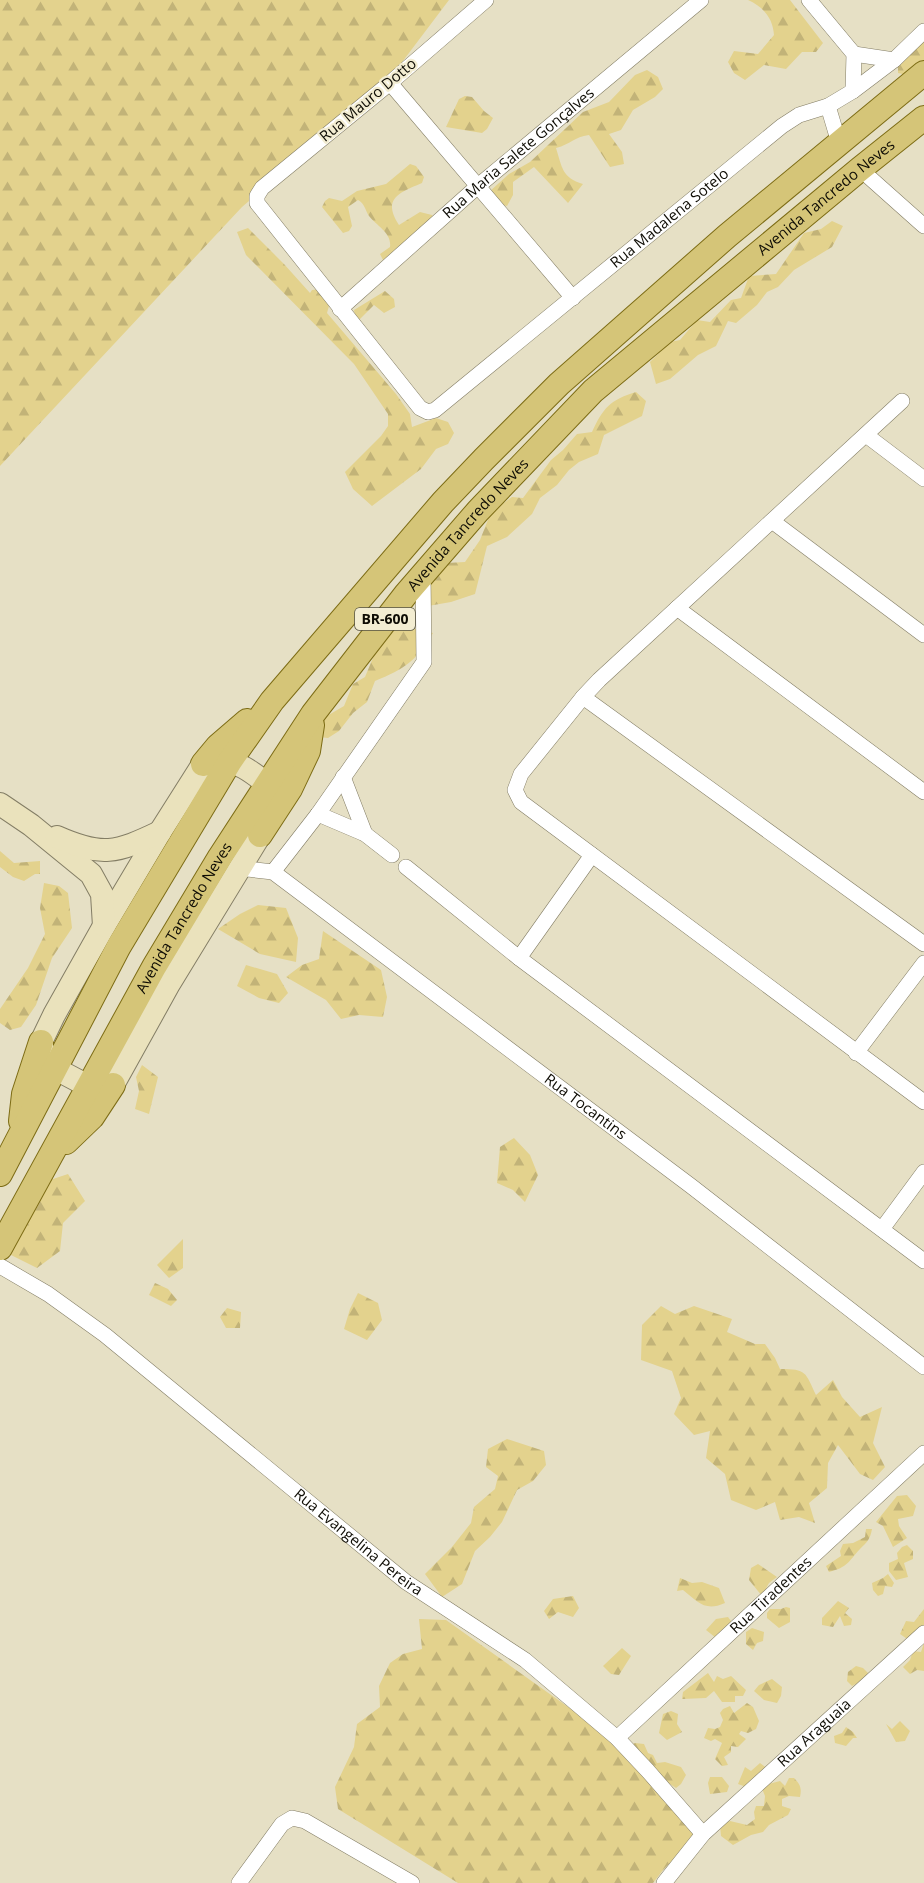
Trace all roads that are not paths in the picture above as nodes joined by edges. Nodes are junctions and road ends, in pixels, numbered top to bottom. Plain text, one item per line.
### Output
1 (486, 0) edge
2 (701, 0) edge
3 (809, 0) edge
4 (924, 31) edge
5 (854, 54) junction
6 (894, 60) junction
7 (924, 73) edge
8 (390, 83) junction
9 (853, 91) junction
10 (828, 105) junction
11 (924, 118) edge
12 (840, 143) junction
13 (860, 169) junction
14 (478, 186) junction
15 (924, 226) edge
16 (573, 298) junction
17 (340, 309) junction
18 (902, 401) dead end
19 (866, 435) junction
20 (924, 479) edge
21 (772, 520) junction
22 (423, 573) junction
23 (677, 608) junction
24 (924, 635) edge
25 (583, 697) junction
26 (272, 701) junction
27 (314, 714) junction
28 (230, 761) junction
29 (203, 764) junction
30 (344, 777) junction
31 (267, 784) junction
32 (924, 792) edge
33 (0, 804) edge
34 (318, 814) junction
35 (31, 825) junction
36 (160, 832) junction
37 (365, 834) junction
38 (260, 835) junction
39 (392, 855) dead end
40 (592, 855) junction
41 (406, 867) dead end
42 (238, 868) junction
43 (273, 872) junction
44 (104, 926) junction
45 (924, 944) edge
46 (519, 958) junction
47 (924, 963) edge
48 (41, 1042) junction
49 (856, 1053) junction
50 (54, 1068) junction
51 (113, 1085) junction
52 (88, 1086) junction
53 (924, 1102) edge
54 (19, 1138) junction
55 (50, 1159) junction
56 (924, 1172) edge
57 (0, 1174) edge
58 (882, 1229) junction
59 (0, 1248) edge
60 (924, 1261) edge
61 (0, 1266) edge
62 (924, 1367) edge
63 (924, 1453) edge
64 (924, 1632) edge
65 (617, 1738) junction
66 (703, 1834) junction
67 (239, 1883) edge
68 (412, 1883) edge
69 (664, 1883) edge

1 - 8 street, Rua Mauro Dotto
2 - 14 street, Rua Maria Salete Gonçalves
3 - 5 street
4 - 6 street, Rua Madalena Sotelo
5 - 6 street
5 - 9 street
6 - 9 street, Rua Madalena Sotelo
7 - 12 main road, Avenida Tancredo Neves / BR-600
8 - 14 street
8 - 17 street, Rua Mauro Dotto
9 - 10 street, Rua Madalena Sotelo
10 - 12 street
10 - 16 street, Rua Madalena Sotelo
11 - 13 main road, Avenida Tancredo Neves / BR-600
12 - 26 main road, Avenida Tancredo Neves / BR-600
13 - 15 street
13 - 22 main road, Avenida Tancredo Neves / BR-600
14 - 16 street
14 - 17 street, Rua Maria Salete Gonçalves
16 - 17 street, Rua Madalena Sotelo
18 - 19 street
19 - 20 street
19 - 21 street
21 - 23 street
21 - 24 street
22 - 27 main road, Avenida Tancredo Neves / BR-600
22 - 30 street
23 - 25 street
23 - 32 street
25 - 40 street
25 - 45 street
26 - 28 main road, Avenida Tancredo Neves / BR-600
26 - 29 main road
27 - 31 main road, Avenida Tancredo Neves / BR-600
27 - 38 main road
28 - 29 main road
28 - 31 main road
28 - 50 main road, Avenida Tancredo Neves / BR-600
29 - 36 main road
30 - 34 street
30 - 37 street
31 - 38 main road
31 - 52 main road, Avenida Tancredo Neves / BR-600
33 - 35 main road
34 - 37 street
34 - 43 street
35 - 36 main road
35 - 44 main road
36 - 44 main road
37 - 39 street
38 - 42 main road
40 - 46 street
40 - 49 street
41 - 46 street
42 - 43 street
42 - 51 main road
43 - 62 street, Rua Tocantins
44 - 48 main road
46 - 58 street
47 - 49 street
48 - 50 main road
48 - 54 main road
49 - 53 street
50 - 52 main road
50 - 54 main road, Avenida Tancredo Neves / BR-600
51 - 52 main road
51 - 55 main road
52 - 55 main road, Avenida Tancredo Neves / BR-600
54 - 57 main road, Avenida Tancredo Neves / BR-600
55 - 59 main road, Avenida Tancredo Neves / BR-600
56 - 58 street
58 - 60 street
61 - 65 street, Rua Evangelina Pereira
63 - 65 street, Rua Tiradentes
64 - 66 street, Rua Araguaia
65 - 66 street, Rua Evangelina Pereira
66 - 69 street, Rua Araguaia
67 - 68 street

